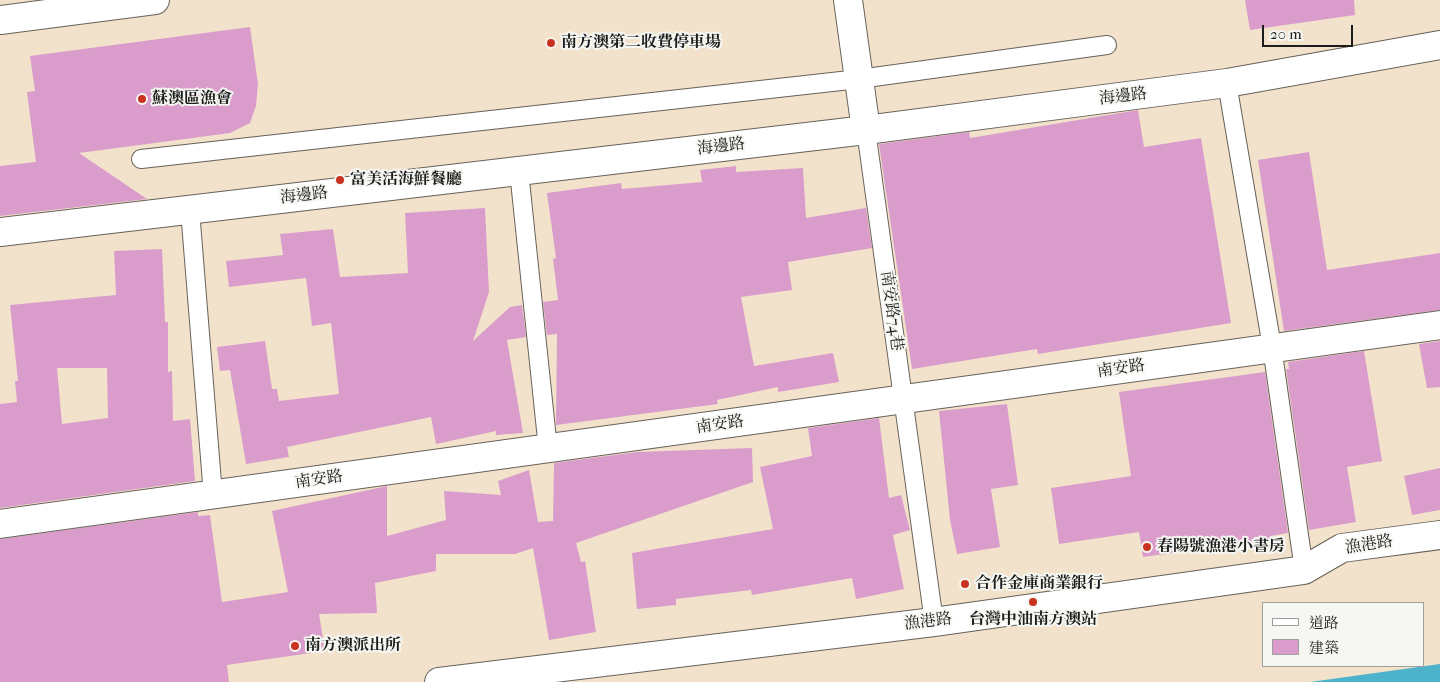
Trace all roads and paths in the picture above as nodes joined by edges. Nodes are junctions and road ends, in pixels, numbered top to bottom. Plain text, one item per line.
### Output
1 (155, 0) edge
2 (848, 0) edge
3 (0, 20) edge
4 (1107, 45) dead end
5 (1440, 45) edge
6 (859, 79) junction
7 (1227, 83) junction
8 (866, 130) junction
9 (140, 159) dead end
10 (519, 171) junction
11 (190, 210) junction
12 (0, 232) edge
13 (1440, 325) edge
14 (1272, 347) junction
15 (904, 400) junction
16 (548, 449) junction
17 (213, 495) junction
18 (0, 524) edge
19 (1440, 535) edge
20 (1304, 570) junction
21 (934, 622) junction
22 (439, 682) edge

1 - 3 street
2 - 6 street, 南安路74巷
4 - 6 lane
5 - 7 street, 海邊路
6 - 8 street, 南安路74巷
6 - 9 lane
7 - 8 street, 海邊路
7 - 14 lane
8 - 10 street, 海邊路
8 - 15 lane, 南安路74巷
10 - 11 street, 海邊路
10 - 16 lane
11 - 12 street, 海邊路
11 - 17 lane
13 - 14 street, 南安路
14 - 15 street, 南安路
14 - 20 lane
15 - 16 street, 南安路
15 - 21 lane, 南安路74巷
16 - 17 street, 南安路
17 - 18 street, 南安路
19 - 20 street, 漁港路
20 - 21 street, 漁港路
21 - 22 street, 漁港路

